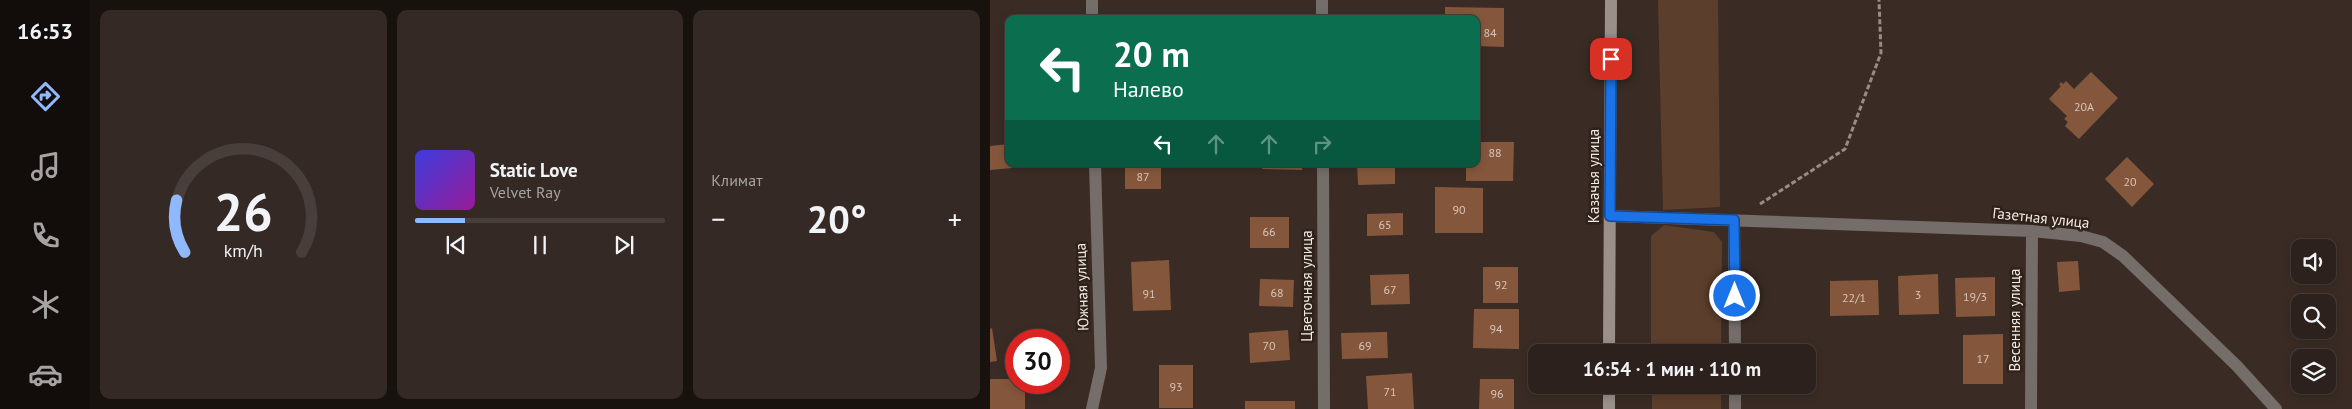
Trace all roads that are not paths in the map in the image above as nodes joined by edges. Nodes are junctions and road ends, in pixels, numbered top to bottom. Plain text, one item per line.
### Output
1 (1092, 0) edge
2 (1322, 0) edge
3 (1611, 0) edge
4 (1092, 15) edge
5 (1322, 15) edge
6 (1095, 167) edge
7 (1323, 167) edge
8 (1610, 216) junction
9 (1734, 220) junction
10 (2032, 230) junction
11 (1610, 344) edge
12 (1735, 344) edge
13 (1609, 394) edge
14 (1735, 394) edge
15 (1092, 409) edge
16 (1324, 409) edge
17 (1609, 409) edge
18 (1735, 409) edge
19 (2031, 409) edge
20 (2276, 409) edge

1 - 4 street
2 - 5 street
3 - 8 main road, Казачья улица
6 - 15 street, Южная улица
7 - 16 street, Цветочная улица
8 - 9 street, Газетная улица
8 - 11 main road, Казачья улица
9 - 10 street, Газетная улица
9 - 12 street
10 - 19 street, Весенняя улица
10 - 20 street, Газетная улица
13 - 17 main road
14 - 18 street

